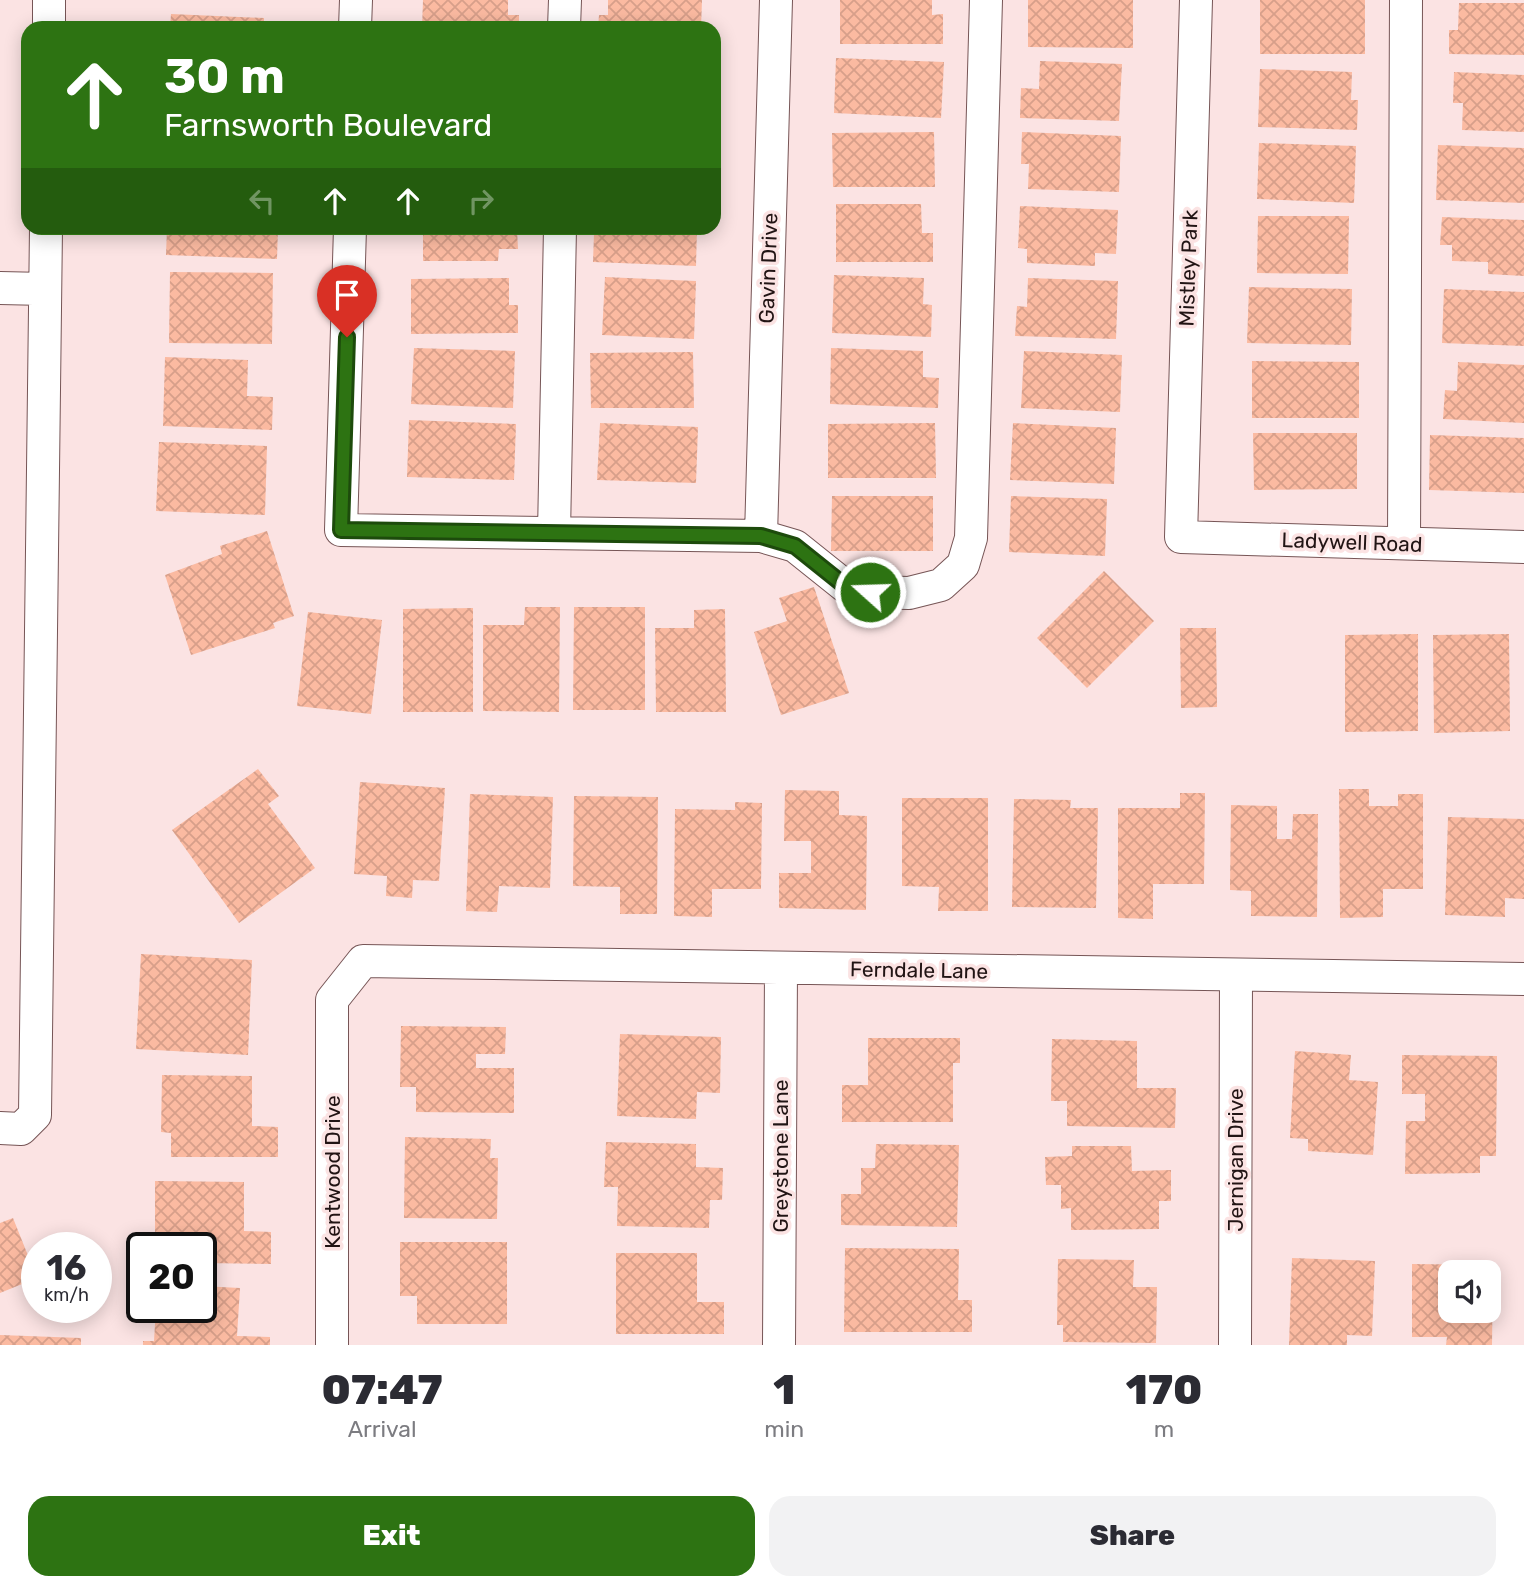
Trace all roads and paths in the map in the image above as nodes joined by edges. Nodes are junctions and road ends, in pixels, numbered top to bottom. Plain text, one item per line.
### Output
1 (49, 0) edge
2 (356, 0) edge
3 (565, 0) edge
4 (776, 0) edge
5 (986, 0) edge
6 (1196, 0) edge
7 (1406, 0) edge
8 (49, 21) edge
9 (355, 21) edge
10 (564, 21) edge
11 (46, 235) edge
12 (350, 235) edge
13 (560, 235) edge
14 (0, 288) edge
15 (45, 289) junction
16 (554, 533) junction
17 (761, 536) junction
18 (1181, 537) joint
19 (1404, 543) junction
20 (1524, 547) edge
21 (781, 968) junction
22 (1236, 975) junction
23 (1524, 979) edge
24 (332, 1000) joint
25 (0, 1128) edge
26 (332, 1345) edge
27 (779, 1345) edge
28 (1235, 1345) edge

1 - 8 street
2 - 9 street
3 - 10 street
4 - 17 street, Gavin Drive
5 - 17 street
6 - 18 street, Mistley Park
7 - 19 street
11 - 15 street
12 - 16 street
13 - 16 street
14 - 15 street
15 - 25 street
16 - 17 street
18 - 19 street, Ladywell Road
19 - 20 street, Ladywell Road
21 - 22 street, Ferndale Lane
21 - 24 street, Ferndale Lane
21 - 27 street, Greystone Lane
22 - 23 street, Ferndale Lane
22 - 28 street, Jernigan Drive
24 - 26 street, Kentwood Drive

